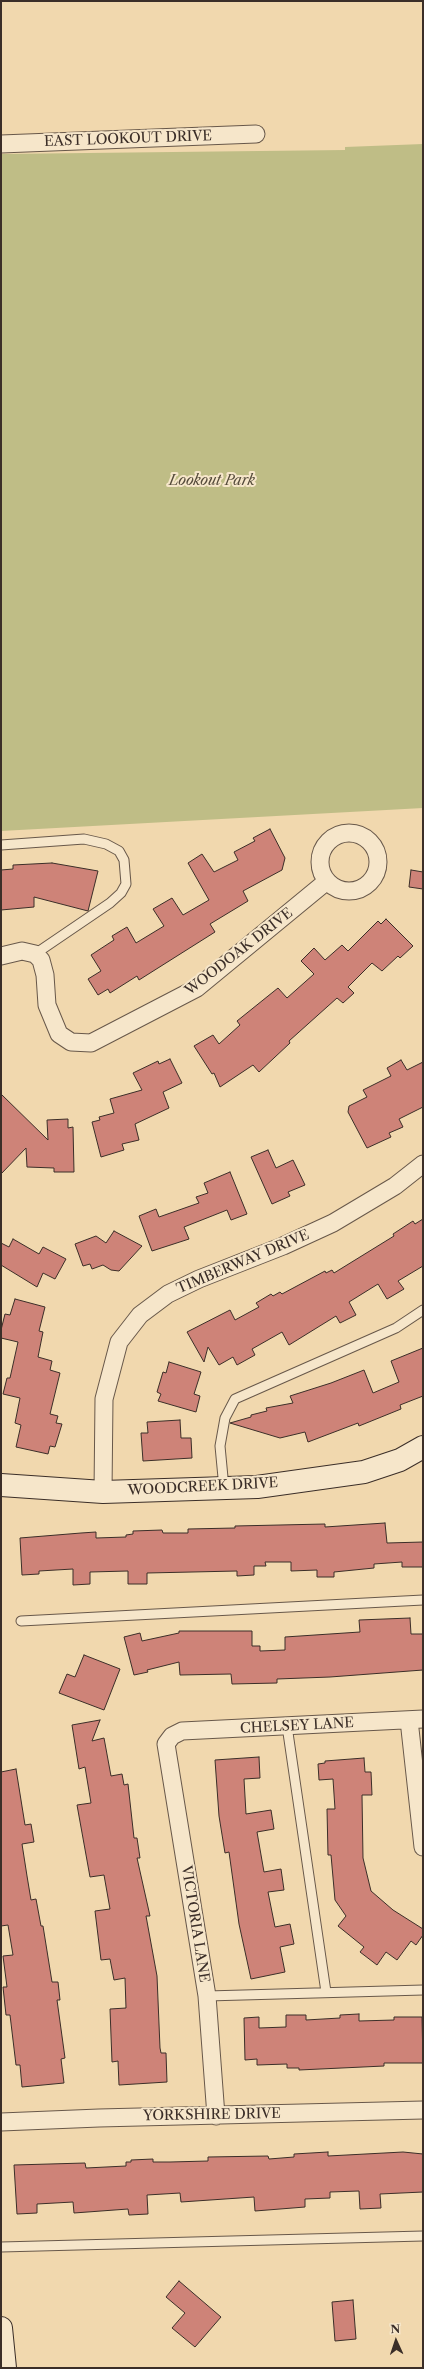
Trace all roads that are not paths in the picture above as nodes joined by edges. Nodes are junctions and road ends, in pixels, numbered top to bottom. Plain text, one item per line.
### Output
1 (256, 134) dead end
2 (1, 144) edge
3 (1, 845) edge
4 (327, 882) dead end
5 (35, 954) junction
6 (1, 956) edge
7 (423, 1164) edge
8 (423, 1310) edge
9 (423, 1447) edge
10 (1, 1485) edge
11 (224, 1488) junction
12 (102, 1492) junction
13 (423, 1600) edge
14 (21, 1620) dead end
15 (416, 1720) edge
16 (287, 1726) junction
17 (172, 1736) joint
18 (423, 1847) edge
19 (423, 1990) edge
20 (326, 1992) junction
21 (207, 1996) junction
22 (423, 2110) edge
23 (216, 2116) junction
24 (1, 2122) edge
25 (423, 2236) edge
26 (1, 2247) edge
27 (1, 2328) edge
28 (4, 2365) edge

1 - 2 street, EAST LOOKOUT DRIVE
3 - 5 lane
4 - 5 street, WOODOAK DRIVE
5 - 6 street
7 - 12 street, TIMBERWAY DRIVE
8 - 11 lane
9 - 11 street, WOODCREEK DRIVE
10 - 12 street, WOODCREEK DRIVE
11 - 12 street, WOODCREEK DRIVE
13 - 14 lane
15 - 16 street, CHELSEY LANE
15 - 18 street
16 - 17 street, CHELSEY LANE
16 - 20 lane
17 - 21 street, VICTORIA LANE
19 - 20 lane
20 - 21 lane
21 - 23 street, VICTORIA LANE
22 - 23 street, YORKSHIRE DRIVE
23 - 24 street, YORKSHIRE DRIVE
25 - 26 lane
27 - 28 street

